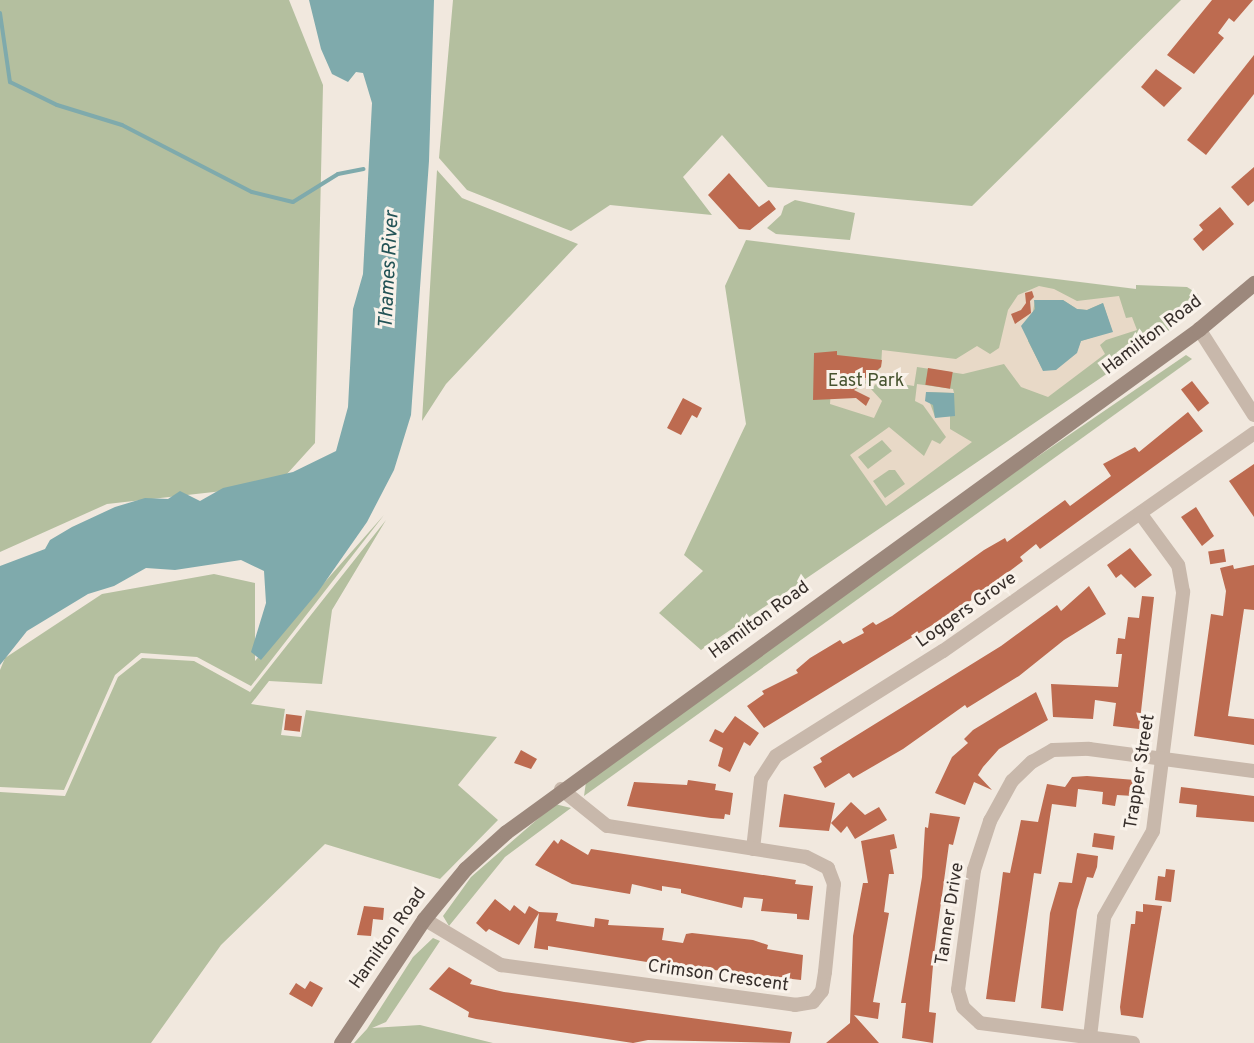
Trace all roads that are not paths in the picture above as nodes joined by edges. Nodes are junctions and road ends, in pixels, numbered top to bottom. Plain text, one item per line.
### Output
1 (1254, 283) edge
2 (1199, 328) junction
3 (1254, 415) edge
4 (1254, 433) edge
5 (1140, 513) junction
6 (1162, 760) junction
7 (1254, 771) edge
8 (561, 789) junction
9 (753, 849) junction
10 (423, 919) junction
11 (1090, 1037) junction
12 (341, 1043) edge
13 (1133, 1043) edge

1 - 2 main road, Hamilton Road
2 - 3 street
2 - 8 main road, Hamilton Road
4 - 5 street, Loggers Grove
5 - 6 street, Trapper Street
5 - 9 street, Loggers Grove
6 - 7 street, Tanner Drive
6 - 11 street, Trapper Street
6 - 11 street, Tanner Drive
8 - 9 street, Crimson Crescent
8 - 10 main road, Hamilton Road
9 - 10 street, Crimson Crescent
10 - 12 main road, Hamilton Road
11 - 13 street, Tanner Drive

